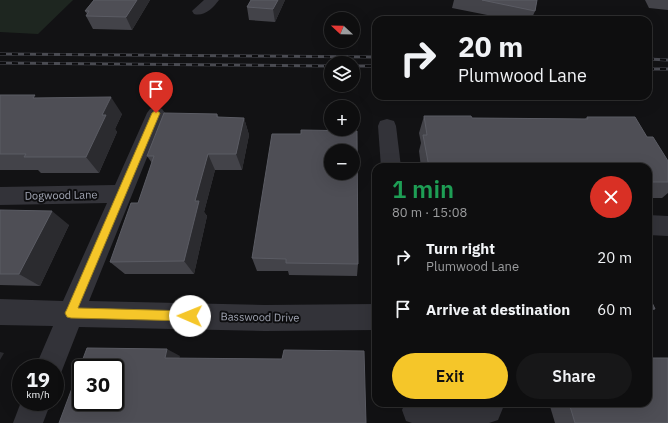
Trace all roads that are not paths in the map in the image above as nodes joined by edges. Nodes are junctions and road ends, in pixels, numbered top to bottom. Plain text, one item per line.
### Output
1 (212, 0) edge
2 (199, 11) dead end
3 (156, 113) dead end
4 (387, 126) dead end
5 (391, 163) edge
6 (121, 194) junction
7 (0, 196) edge
8 (652, 225) edge
9 (668, 226) edge
10 (0, 312) edge
11 (71, 313) junction
12 (372, 317) edge
13 (53, 359) edge
14 (488, 407) edge
15 (33, 411) edge
16 (417, 412) edge
17 (28, 423) edge

1 - 2 street
3 - 6 street
4 - 5 street
6 - 7 street, Dogwood Lane
6 - 11 street
8 - 9 street
10 - 11 street, Basswood Drive
11 - 12 street, Basswood Drive
11 - 13 street
14 - 16 street
15 - 17 street

